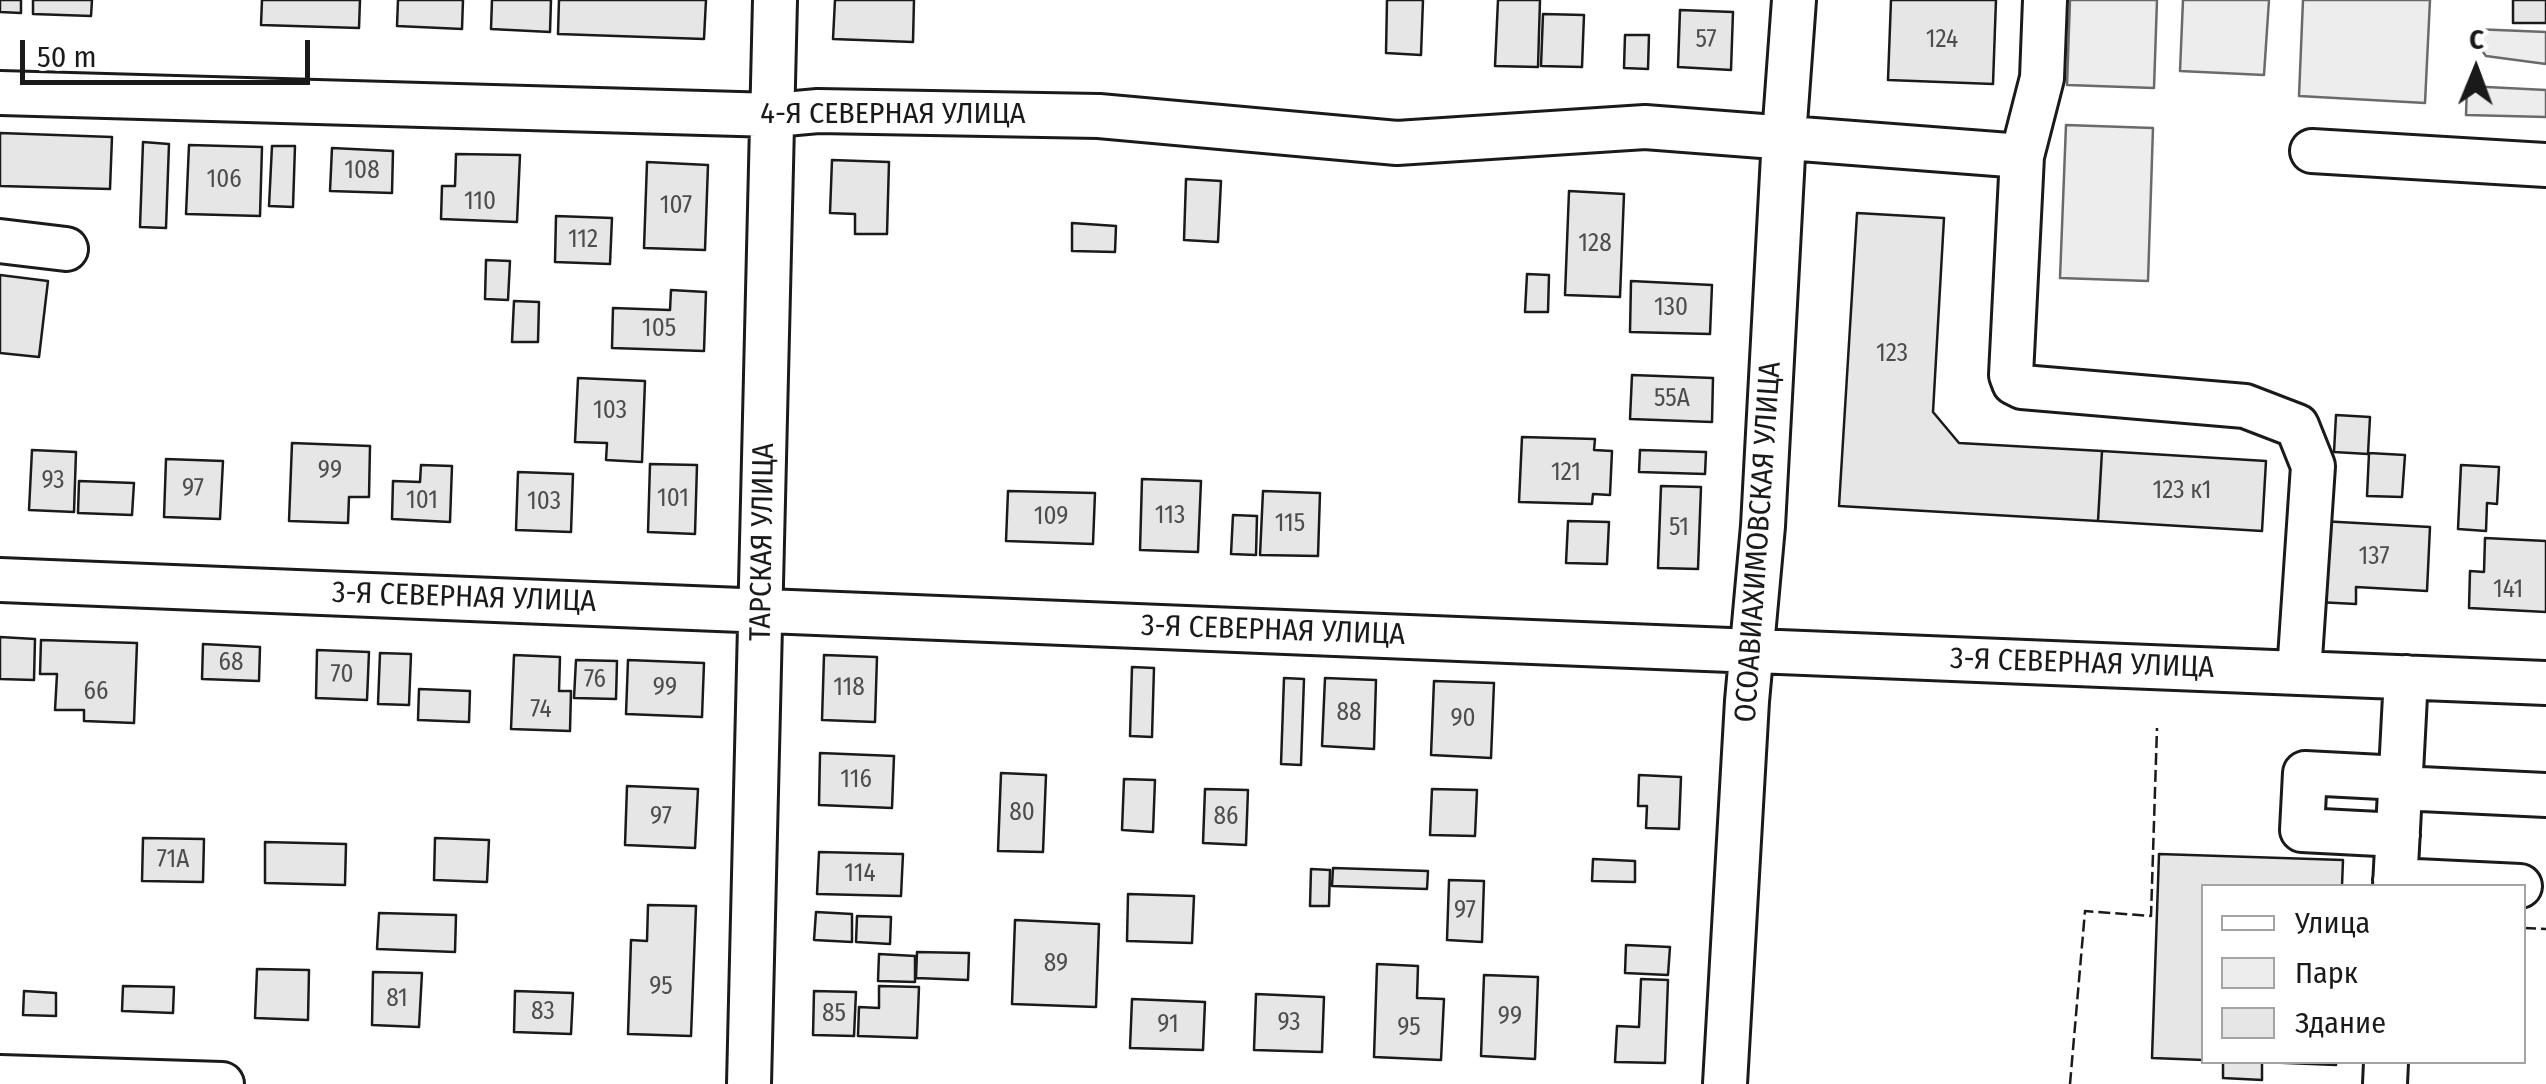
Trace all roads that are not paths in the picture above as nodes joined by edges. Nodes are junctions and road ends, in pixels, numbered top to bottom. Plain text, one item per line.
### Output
1 (775, 0) edge
2 (1794, 0) edge
3 (2045, 0) edge
4 (0, 94) edge
5 (774, 115) junction
6 (1784, 137) junction
7 (2312, 151) dead end
8 (2022, 156) junction
9 (2546, 165) edge
10 (0, 241) edge
11 (66, 249) dead end
12 (0, 580) edge
13 (761, 610) junction
14 (1753, 651) junction
15 (2300, 673) junction
16 (2406, 677) junction
17 (2546, 682) edge
18 (2400, 783) junction
19 (2546, 796) edge
20 (2398, 835) junction
21 (2395, 884) edge
22 (0, 1077) edge
23 (222, 1084) edge
24 (749, 1084) edge
25 (1725, 1084) edge

1 - 5 street, ТАРСКАЯ УЛИЦА
2 - 6 street, ОСОАВИАХИМОВСКАЯ УЛИЦА
3 - 8 street
4 - 5 street, 4-Я СЕВЕРНАЯ УЛИЦА
5 - 6 street, 4-Я СЕВЕРНАЯ УЛИЦА
5 - 13 street, ТАРСКАЯ УЛИЦА
6 - 8 street, 4-Я СЕВЕРНАЯ УЛИЦА
6 - 14 street, ОСОАВИАХИМОВСКАЯ УЛИЦА
7 - 9 street
8 - 15 street
10 - 11 street
12 - 13 street, 3-Я СЕВЕРНАЯ УЛИЦА
13 - 14 street, 3-Я СЕВЕРНАЯ УЛИЦА
13 - 24 street, ТАРСКАЯ УЛИЦА
14 - 15 street, 3-Я СЕВЕРНАЯ УЛИЦА
14 - 25 street, ОСОАВИАХИМОВСКАЯ УЛИЦА
15 - 16 street, 3-Я СЕВЕРНАЯ УЛИЦА
16 - 17 street, 3-Я СЕВЕРНАЯ УЛИЦА
16 - 18 street
18 - 19 street
18 - 20 street
18 - 20 street
20 - 21 street
22 - 23 street

